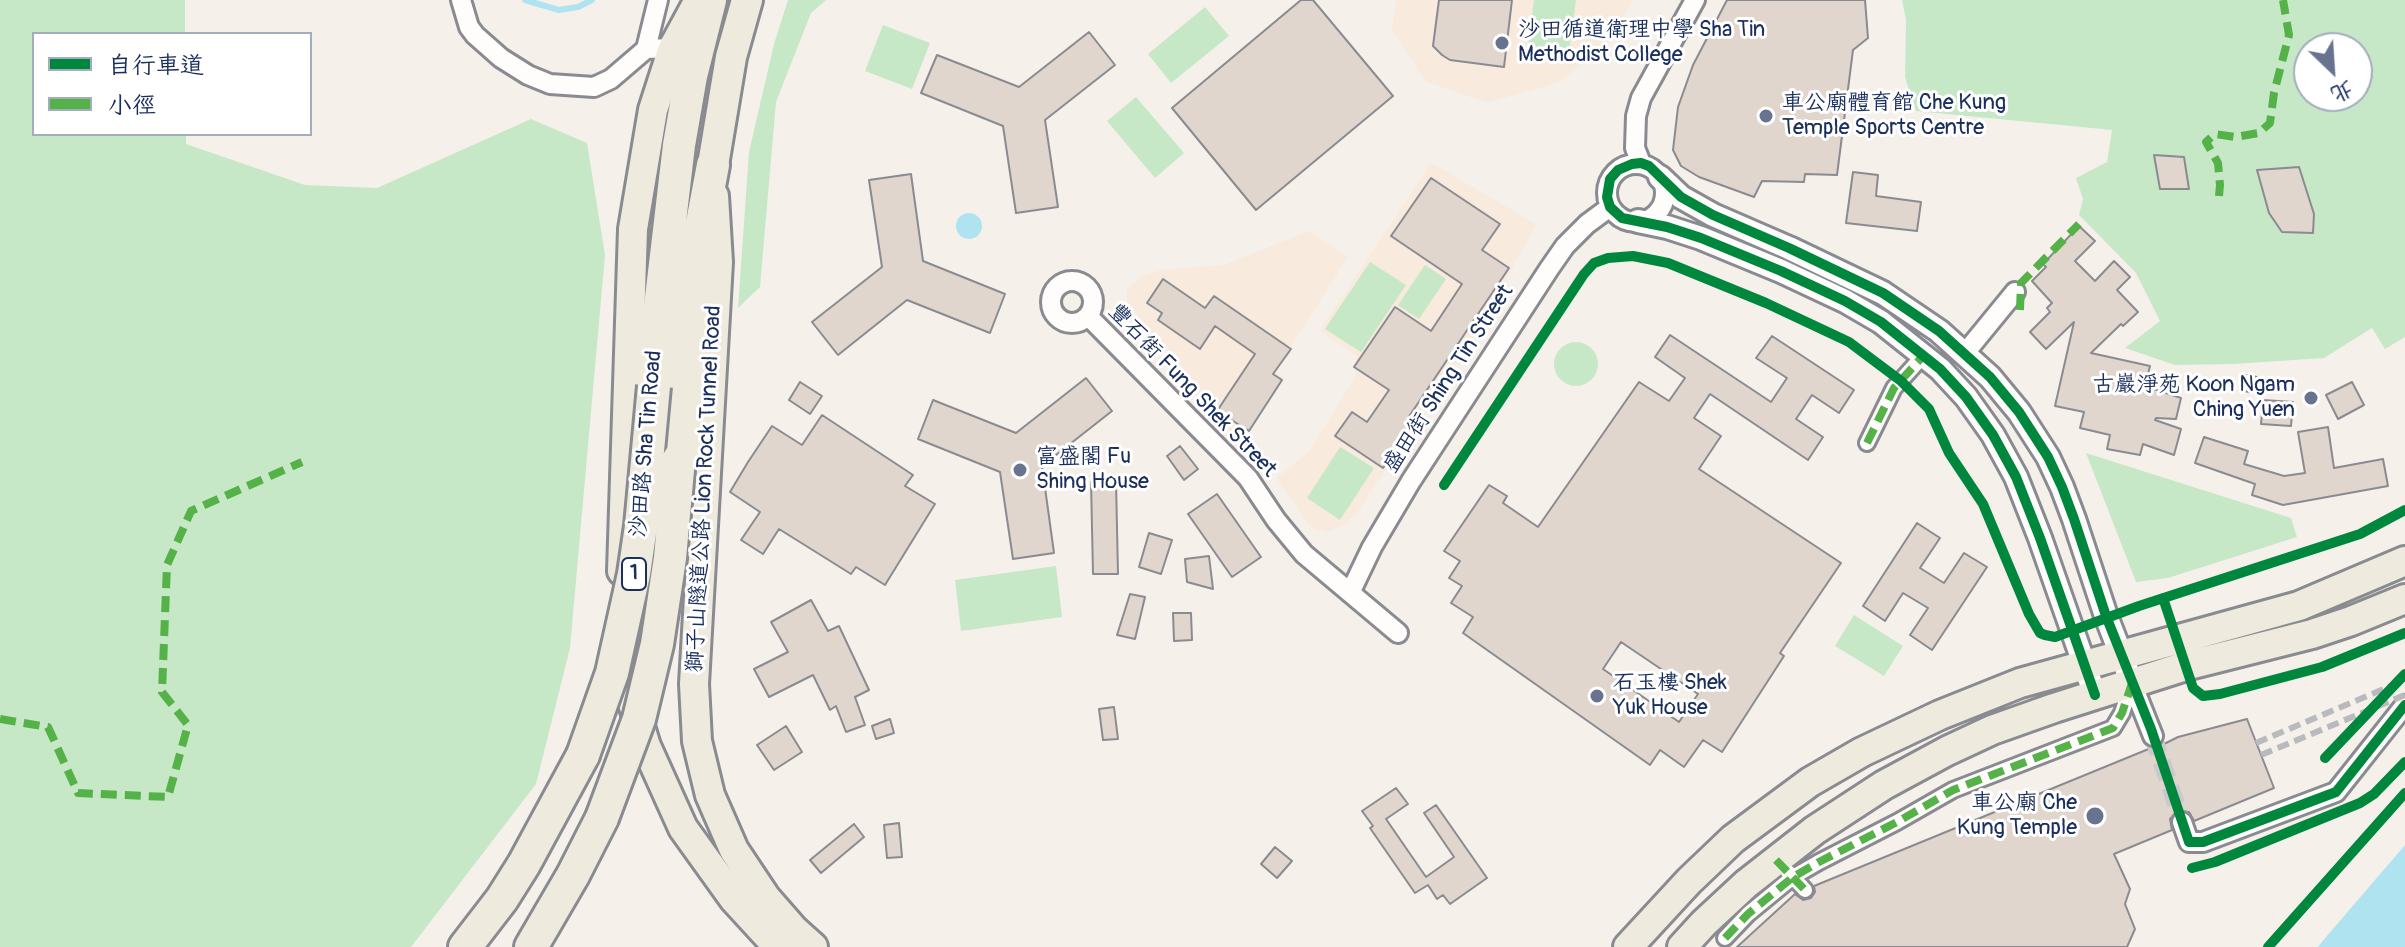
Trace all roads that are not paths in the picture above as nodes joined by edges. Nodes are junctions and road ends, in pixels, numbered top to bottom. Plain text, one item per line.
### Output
1 (461, 0) edge
2 (658, 0) edge
3 (699, 0) edge
4 (710, 0) edge
5 (747, 0) edge
6 (1695, 0) edge
7 (660, 49) junction
8 (1641, 163) junction
9 (713, 165) junction
10 (1660, 177) junction
11 (1610, 207) junction
12 (1638, 221) junction
13 (2015, 292) dead end
14 (1088, 316) dead end
15 (1965, 353) junction
16 (1923, 356) junction
17 (1867, 443) dead end
18 (2405, 561) edge
19 (1350, 593) junction
20 (2400, 607) edge
21 (1398, 633) dead end
22 (2121, 655) junction
23 (2084, 666) junction
24 (2132, 683) junction
25 (2095, 695) junction
26 (2405, 705) edge
27 (2153, 736) tunnel mouth
28 (2182, 822) tunnel mouth
29 (1784, 869) junction
30 (1805, 890) dead end
31 (1725, 938) dead end
32 (465, 947) edge
33 (531, 947) edge
34 (778, 947) edge
35 (813, 947) edge
36 (1628, 947) edge
37 (1682, 947) edge

1 - 7 street
2 - 7 street
3 - 7 main road
4 - 32 highway, 沙田路 Sha Tin Road / 1, bridge
5 - 9 highway, 獅子山隧道公路 Lion Rock Tunnel Road / 1
6 - 8 street
7 - 34 main road
8 - 10 street
8 - 11 street
9 - 33 highway, 沙田路 Sha Tin Road / 1, bridge
9 - 35 main road, 獅子山隧道公路 Lion Rock Tunnel Road
10 - 12 street
10 - 15 street
11 - 12 street
11 - 19 street, 盛田街 Shing Tin Street
12 - 16 street
13 - 15 street
14 - 19 street, 豐石街 Fung Shek Street
15 - 22 street
16 - 17 street
16 - 23 street
18 - 22 main road
19 - 21 street, 豐石街 Fung Shek Street
20 - 24 main road
22 - 23 main road
22 - 24 street
23 - 25 street
23 - 36 main road
24 - 25 main road
24 - 27 street
24 - 29 street
25 - 29 main road
26 - 28 street
29 - 30 street
29 - 31 street
29 - 37 main road

